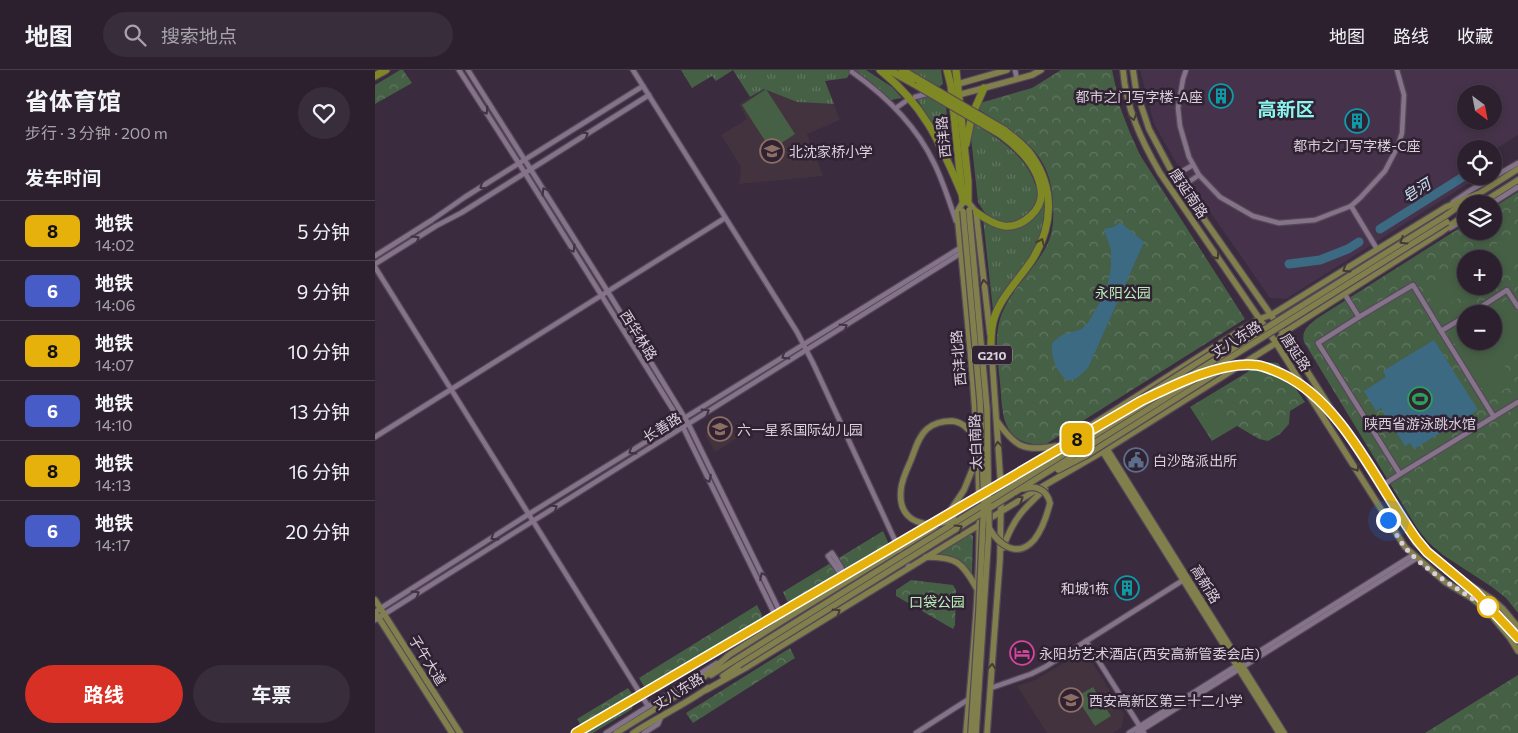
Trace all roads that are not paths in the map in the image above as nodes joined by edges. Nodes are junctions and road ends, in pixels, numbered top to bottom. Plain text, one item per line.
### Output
1 (386, 70) edge
2 (459, 70) edge
3 (468, 70) edge
4 (633, 70) edge
5 (880, 70) edge
6 (889, 70) edge
7 (902, 70) edge
8 (947, 70) edge
9 (956, 70) edge
10 (1007, 70) edge
11 (1015, 70) edge
12 (1041, 70) edge
13 (1123, 70) edge
14 (1133, 70) edge
15 (1186, 70) edge
16 (1397, 70) edge
17 (852, 72) dead end
18 (375, 76) edge
19 (1017, 79) junction
20 (917, 83) junction
21 (954, 85) junction
22 (643, 86) junction
23 (984, 88) junction
24 (649, 95) junction
25 (958, 95) junction
26 (915, 97) dead end
27 (906, 101) dead end
28 (896, 108) junction
29 (1002, 132) junction
30 (965, 152) junction
31 (525, 160) junction
32 (1518, 163) edge
33 (519, 164) junction
34 (1193, 164) junction
35 (531, 169) junction
36 (1518, 169) edge
37 (525, 173) junction
38 (1199, 175) junction
39 (1174, 176) junction
40 (1518, 180) edge
41 (1181, 187) junction
42 (1518, 187) edge
43 (1480, 193) junction
44 (1494, 195) edge
45 (1502, 197) edge
46 (964, 199) junction
47 (1351, 206) junction
48 (1446, 207) junction
49 (969, 211) junction
50 (1457, 215) edge
51 (725, 218) junction
52 (1446, 219) junction
53 (1457, 219) edge
54 (1457, 224) edge
55 (959, 227) junction
56 (1440, 233) junction
57 (1377, 249) junction
58 (961, 251) junction
59 (375, 256) edge
60 (375, 266) edge
61 (608, 292) junction
62 (1345, 293) junction
63 (601, 296) junction
64 (1484, 305) edge
65 (1518, 306) edge
66 (1271, 315) junction
67 (1359, 317) junction
68 (1259, 319) junction
69 (1457, 321) edge
70 (1441, 331) junction
71 (1236, 333) junction
72 (1283, 333) junction
73 (1276, 343) junction
74 (804, 344) junction
75 (991, 348) junction
76 (807, 350) junction
77 (1248, 360) junction
78 (452, 390) junction
79 (1518, 402) edge
80 (1494, 417) junction
81 (685, 418) junction
82 (997, 420) junction
83 (680, 421) junction
84 (688, 423) junction
85 (682, 427) junction
86 (375, 438) edge
87 (1060, 445) junction
88 (1105, 450) junction
89 (980, 455) junction
90 (1400, 474) junction
91 (1059, 477) junction
92 (1023, 480) junction
93 (1029, 484) junction
94 (1001, 485) junction
95 (1380, 487) junction
96 (1015, 493) junction
97 (979, 499) junction
98 (1001, 511) junction
99 (529, 514) junction
100 (967, 514) junction
101 (533, 521) junction
102 (942, 523) junction
103 (979, 524) junction
104 (989, 528) junction
105 (899, 549) junction
106 (927, 556) junction
107 (1415, 557) junction
108 (999, 559) junction
109 (909, 567) junction
110 (1185, 578) junction
111 (846, 582) junction
112 (977, 590) junction
113 (375, 600) edge
114 (377, 611) edge
115 (385, 614) junction
116 (377, 619) edge
117 (782, 621) junction
118 (1518, 627) edge
119 (1086, 641) junction
120 (1518, 651) edge
121 (729, 655) junction
122 (737, 662) junction
123 (1240, 666) junction
124 (697, 683) junction
125 (991, 688) junction
126 (705, 690) junction
127 (969, 699) junction
128 (648, 706) junction
129 (647, 714) junction
130 (661, 718) junction
131 (652, 721) junction
132 (1142, 730) edge
133 (452, 733) edge
134 (460, 733) edge
135 (605, 733) edge
136 (617, 733) edge
137 (633, 733) edge
138 (644, 733) edge
139 (916, 733) edge
140 (966, 733) edge
141 (971, 733) edge
142 (976, 733) edge
143 (987, 733) edge
144 (1129, 733) edge
145 (1137, 733) edge
146 (1279, 733) edge
147 (1284, 733) edge

1 - 18 highway
2 -> 33 street, 西华林路
3 - 31 street, 西华林路
4 - 22 street
5 - 46 highway
6 - 20 highway
7 - 20 highway
8 - 21 highway, 西沣路
9 - 21 highway, 西沣路
10 - 21 main road
11 - 19 street
12 - 19 main road
13 -> 68 main road, 唐延南路
14 - 39 main road, 唐延南路
15 - 34 street
16 - 47 street
17 - 28 street
19 - 23 main road
20 - 29 highway, bridge
21 - 25 highway, 西沣路
21 - 26 street
21 - 46 highway, 西沣路
22 - 24 street
22 - 31 street
23 - 25 main road
23 - 30 highway
35 -> 24 street
24 - 51 street
25 - 30 highway, 西沣路
27 - 28 street
28 - 55 street
29 - 49 highway
75 -> 29 highway
30 - 46 highway, 西沣路
31 - 33 street
31 - 35 street, 西华林路
32 - 48 street
33 - 37 street, 西华林路
33 -> 59 street
34 - 38 street
34 - 39 street
35 - 37 street
61 -> 35 street, 西华林路
36 - 43 main road, 丈八东路
60 -> 37 street
37 -> 63 street, 西华林路
38 - 41 street
38 - 47 street
39 - 41 main road, 唐延南路
40 - 44 main road
41 - 66 main road, 唐延南路
42 - 45 street
43 - 48 main road, 丈八东路
43 - 52 main road
46 - 49 main road
46 - 49 main road
46 - 55 main road, 西沣北路
47 - 57 street
48 - 57 main road, 丈八东路
75 -> 49 main road, G210
49 - 89 main road, 太白南路, bridge
49 - 104 main road, 太白南路, bridge
50 - 52 main road
51 - 61 street
51 - 74 street
52 -> 92 main road, 丈八东路, bridge
52 - 93 main road, 丈八东路, bridge
53 - 56 main road, 丈八东路
54 - 56 street
55 - 58 main road, 西沣北路
56 - 62 main road, 丈八东路
57 -> 66 main road, 丈八东路
58 - 74 street, 长善路
76 -> 58 street, 长善路
58 - 89 main road, 西沣北路
60 - 78 street
61 - 63 street
61 - 81 street, 西华林路
62 - 67 street
62 - 72 main road, 丈八东路
63 - 78 street
63 - 83 street, 西华林路
64 - 65 street
66 - 68 main road, 丈八东路
66 - 72 main road, 唐延路
67 - 70 street
67 - 90 street
68 - 71 main road, 丈八东路
68 - 73 main road, 唐延路
69 - 70 street
70 - 80 street
71 - 87 main road, 丈八东路
71 - 92 main road, bridge
72 - 73 main road, 丈八东路
72 - 95 main road, 唐延路
73 - 77 main road
73 -> 107 main road, 唐延路
74 - 76 street
74 -> 81 street, 长善路
75 - 82 main road, G210
84 -> 76 street, 长善路
76 - 105 street
77 - 88 main road
77 - 93 main road, bridge
78 - 86 street
78 - 99 street
79 - 80 street
80 - 90 street
81 - 83 street, 长善路
81 - 84 street, 西华林路
82 - 87 main road
94 -> 82 main road, G210
83 - 85 street, 西华林路
83 -> 99 street, 长善路
84 - 85 street, 长善路
117 -> 84 street, 西华林路
101 -> 85 street, 长善路
85 -> 117 street, 西华林路
87 - 94 main road, 丈八东路
88 - 91 main road
88 - 110 main road, 高新路
89 - 97 main road, 西沣北路
89 - 100 main road, bridge
89 - 102 main road
89 - 141 main road, 太白南路, bridge
90 - 95 street
98 -> 91 main road
91 - 108 main road
92 - 100 main road, 丈八东路, bridge
93 - 96 main road, 丈八东路, bridge
94 - 97 main road, 丈八东路
94 - 98 main road, G210
95 - 118 main road, 唐延路
96 - 104 main road, bridge
122 -> 96 main road, 丈八东路, bridge
97 - 102 main road, 丈八东路
97 - 103 main road, 西沣北路
98 - 103 main road
98 - 108 main road
99 - 101 street
99 -> 114 street, 长善路
100 - 122 main road, 丈八东路, bridge
115 -> 101 street, 长善路
101 - 128 street
102 - 105 main road, 丈八东路
103 - 106 main road
103 - 112 main road
104 - 142 main road, 太白南路, bridge
105 - 109 street
105 - 111 main road, 丈八东路
106 - 109 main road
106 - 112 main road
107 - 120 main road, 唐延路
107 - 123 street
125 -> 108 main road
126 -> 109 main road
110 - 119 street
110 - 123 main road, 高新路
111 - 111 street
111 - 117 main road, 丈八东路
112 - 127 main road
113 - 114 main road, 子午大道
114 - 115 main road, 子午大道
114 - 116 main road, 子午大道
115 - 116 street, 长善路
115 - 134 main road, 子午大道
116 - 133 main road, 子午大道
117 - 121 main road, 丈八东路
119 - 125 street
119 - 132 street
121 - 124 main road, 丈八东路
121 - 128 street
122 - 124 main road, 丈八东路
122 - 126 main road, 丈八东路
123 - 132 street
123 - 146 main road, 高新路
123 - 147 main road, 高新路
124 - 129 main road, 丈八东路
125 - 143 main road
126 - 130 main road, 丈八东路
127 - 139 street
127 - 140 main road
128 - 135 street
129 - 131 street
129 - 136 main road, 丈八东路
130 - 131 main road, 丈八东路
130 - 138 street
131 - 137 main road, 丈八东路
132 - 144 street
132 - 145 street

